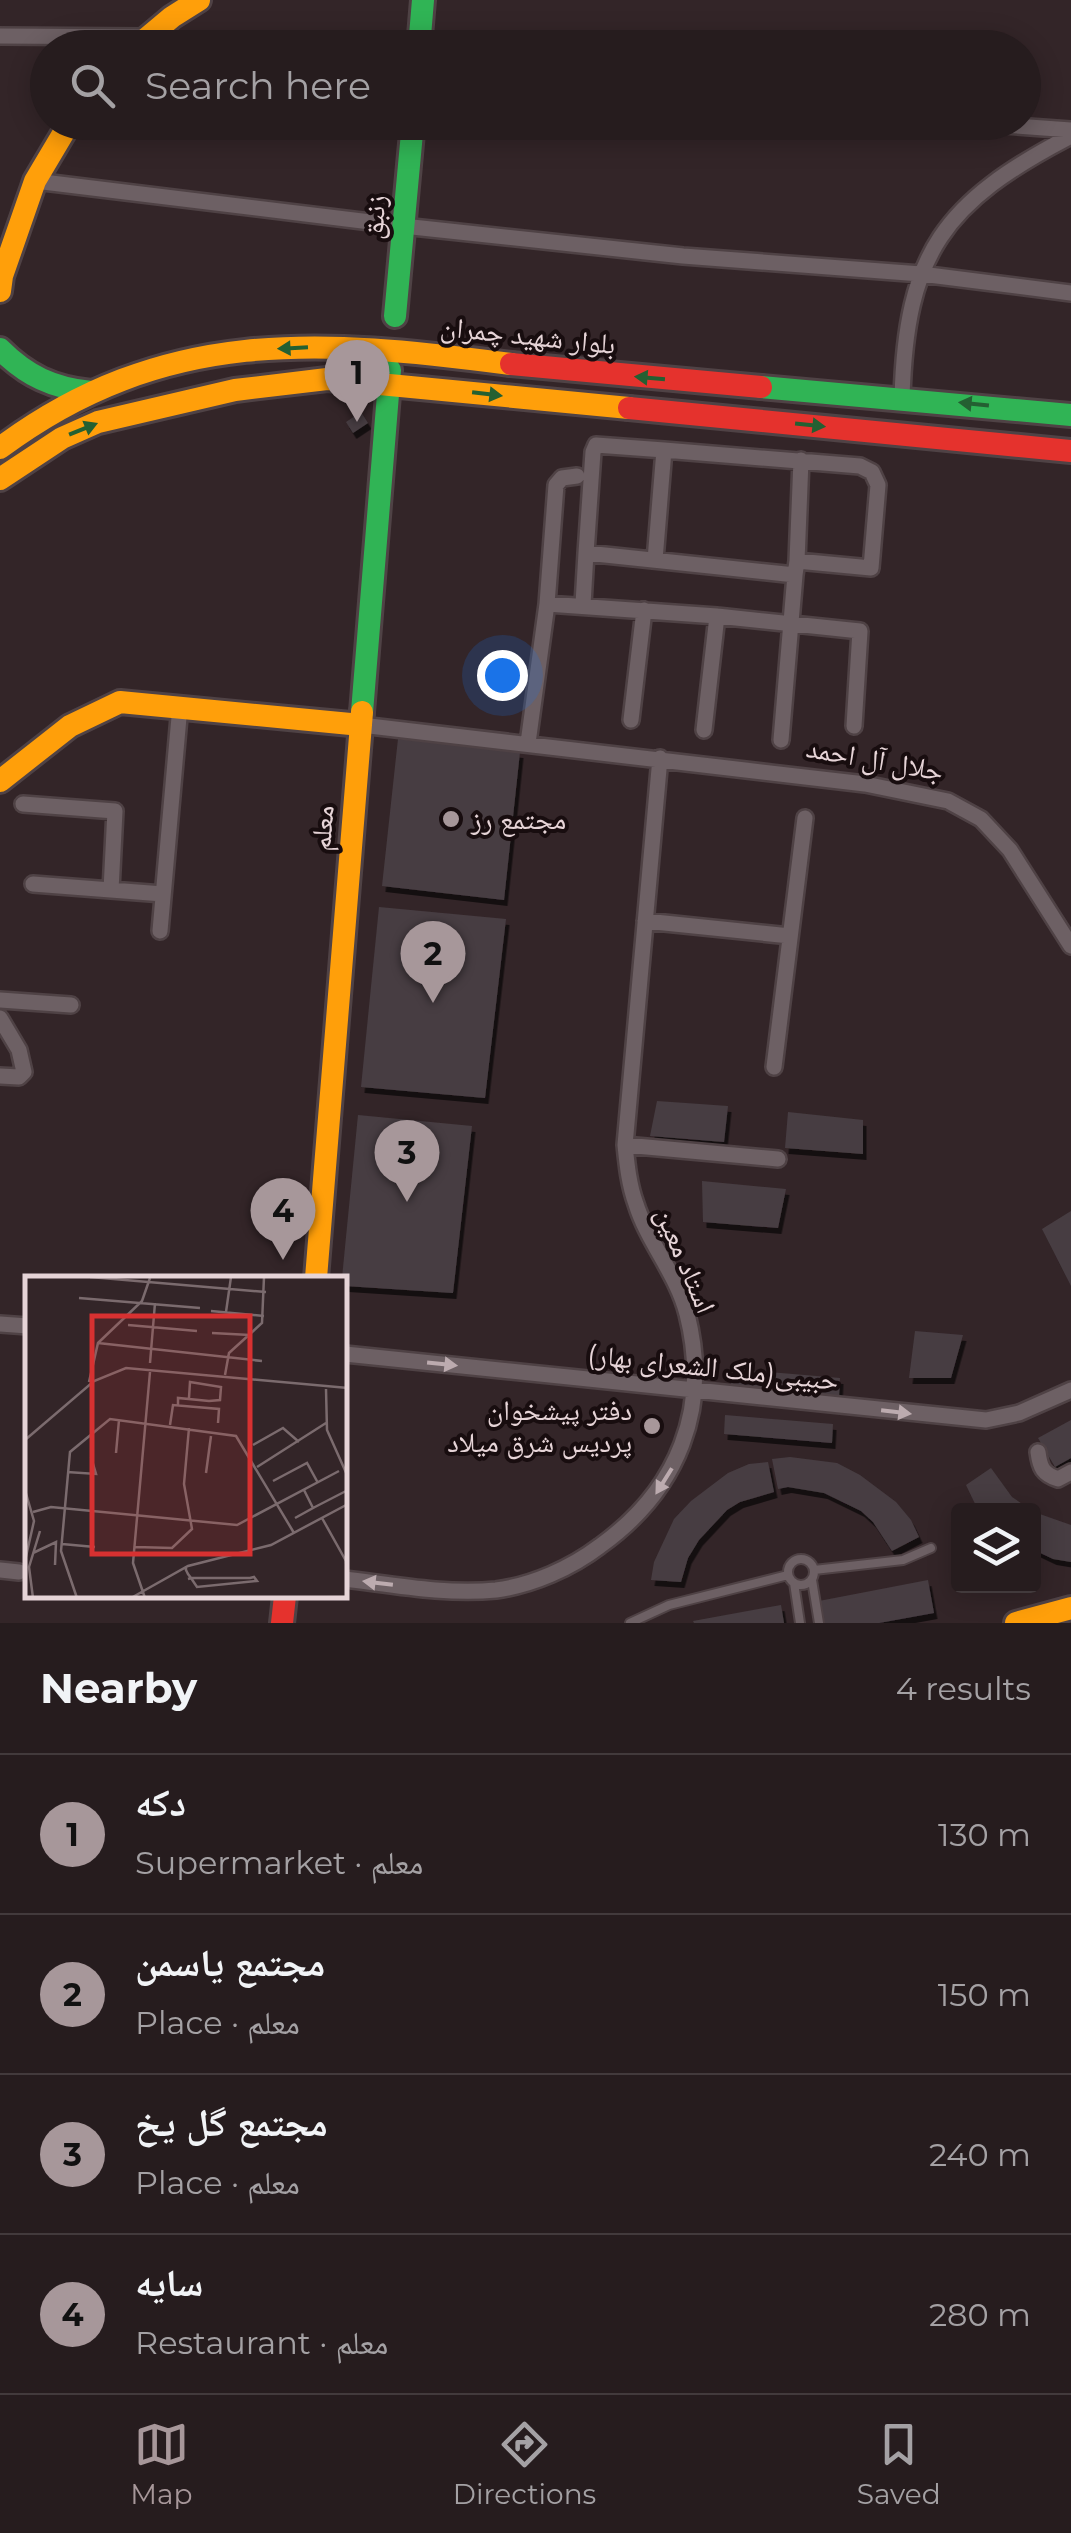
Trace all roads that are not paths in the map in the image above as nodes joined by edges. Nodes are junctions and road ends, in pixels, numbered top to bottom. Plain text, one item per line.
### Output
1 (199, 0) edge
2 (423, 0) edge
3 (157, 30) edge
4 (421, 30) edge
5 (0, 36) edge
6 (30, 38) edge
7 (1041, 130) edge
8 (1071, 133) edge
9 (60, 140) edge
10 (411, 140) edge
11 (36, 181) junction
12 (403, 226) junction
13 (921, 274) junction
14 (0, 291) edge
15 (1071, 293) edge
16 (395, 316) dead end
17 (0, 350) edge
18 (390, 352) junction
19 (390, 383) junction
20 (94, 393) junction
21 (902, 398) junction
22 (1071, 415) edge
23 (0, 448) edge
24 (664, 450) junction
25 (1071, 451) edge
26 (801, 460) junction
27 (577, 476) dead end
28 (0, 479) edge
29 (586, 553) junction
30 (655, 560) junction
31 (796, 568) junction
32 (547, 604) junction
33 (583, 604) junction
34 (644, 610) junction
35 (717, 616) junction
36 (789, 623) junction
37 (180, 706) junction
38 (632, 720) dead end
39 (361, 725) junction
40 (854, 726) dead end
41 (704, 730) dead end
42 (781, 740) dead end
43 (528, 744) junction
44 (660, 758) junction
45 (0, 780) edge
46 (23, 804) dead end
47 (805, 818) dead end
48 (33, 884) dead end
49 (111, 890) junction
50 (164, 894) junction
51 (644, 922) junction
52 (160, 931) dead end
53 (790, 936) junction
54 (1071, 946) edge
55 (0, 1000) edge
56 (71, 1005) dead end
57 (0, 1018) edge
58 (774, 1067) dead end
59 (0, 1076) edge
60 (625, 1145) junction
61 (778, 1159) dead end
62 (316, 1276) edge
63 (0, 1324) edge
64 (25, 1326) edge
65 (348, 1354) edge
66 (694, 1389) junction
67 (1071, 1390) edge
68 (1038, 1452) dead end
69 (1071, 1472) edge
70 (931, 1548) dead end
71 (0, 1570) edge
72 (20, 1572) dead end
73 (813, 1575) junction
74 (348, 1579) edge
75 (791, 1579) junction
76 (285, 1598) edge
77 (1071, 1608) edge
78 (282, 1623) edge
79 (630, 1623) edge
80 (800, 1623) edge
81 (819, 1623) edge
82 (1016, 1623) edge

1 - 3 main road
2 - 4 main road
5 - 6 street
7 - 8 street
8 - 13 street
9 - 11 main road
10 - 12 main road, زنبق
11 - 12 street
11 - 14 main road
12 - 13 street
12 - 16 main road, زنبق
13 - 15 street
13 - 21 street
17 - 20 main road
18 - 19 main road, معلم
18 -> 20 main road, بلوار شهید چمران
21 -> 18 main road, بلوار شهید چمران
19 -> 25 main road
28 -> 19 main road
19 - 39 main road, معلم
20 - 23 main road, بلوار شهید چمران
22 -> 21 main road, بلوار شهید چمران
24 - 26 street
24 - 29 street
24 - 30 street
26 - 31 street
26 - 31 street
27 - 32 street
29 - 30 street
29 - 33 street
30 - 31 street
31 - 36 street
32 - 33 street
32 - 43 street
33 - 34 street
34 - 35 street
34 - 38 street
35 - 36 street
35 - 41 street
36 - 40 street
36 - 42 street
37 - 39 main road
37 - 45 main road
37 - 50 street
39 - 43 street, جلال آل احمد
39 - 62 main road, معلم
43 - 44 street, جلال آل احمد
44 - 51 street, استاد معین
44 - 54 street, جلال آل احمد
46 - 49 street
47 - 53 street
48 - 49 street
49 - 50 street
50 - 52 street
51 - 53 street
51 - 60 street, استاد معین
53 - 58 street
55 - 56 street
57 - 59 street
60 - 61 street
60 - 66 street, استاد معین
63 - 64 street
65 -> 66 street, حبیبی(ملک الشعرای بهار)
66 -> 67 street, حبیبی(ملک الشعرای بهار)
66 -> 74 street, استاد معین
68 - 69 street
70 - 73 lane
71 - 72 street
73 - 75 lane
73 - 75 lane
73 - 81 lane
75 - 79 lane
75 - 80 lane
76 - 78 main road
77 - 82 main road

